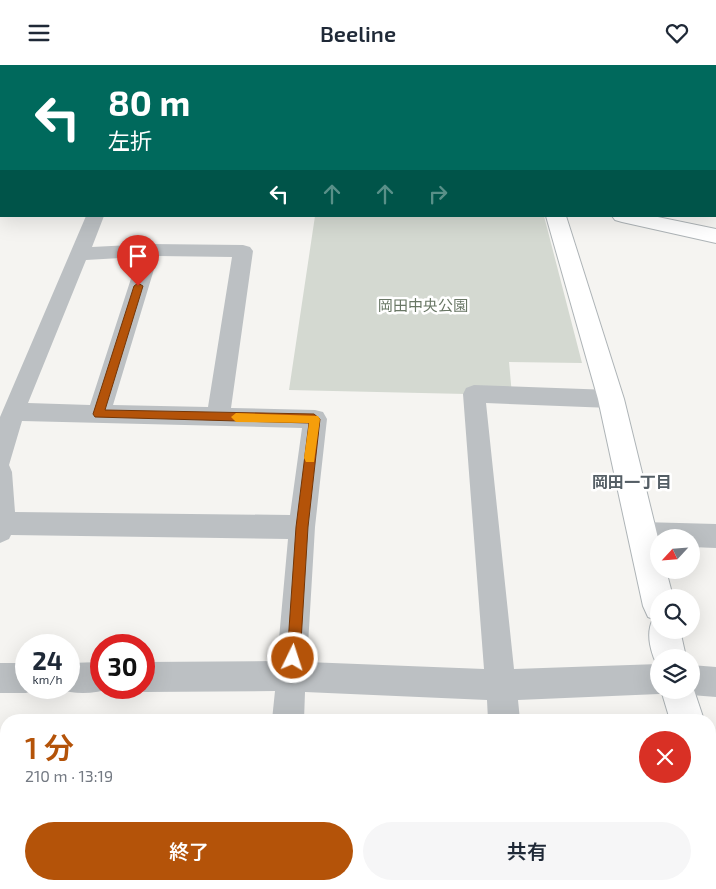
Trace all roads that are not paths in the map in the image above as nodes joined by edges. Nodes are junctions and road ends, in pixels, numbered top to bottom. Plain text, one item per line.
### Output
1 (95, 217) edge
2 (556, 217) edge
3 (627, 217) edge
4 (716, 236) edge
5 (150, 250) junction
6 (78, 254) junction
7 (611, 399) junction
8 (13, 412) junction
9 (99, 414) junction
10 (218, 417) junction
11 (0, 459) edge
12 (0, 472) edge
13 (2, 527) edge
14 (302, 527) junction
15 (642, 534) junction
16 (716, 536) edge
17 (655, 589) edge
18 (292, 676) junction
19 (155, 677) edge
20 (0, 678) edge
21 (15, 678) edge
22 (650, 679) edge
23 (700, 681) edge
24 (716, 682) edge
25 (500, 685) junction
26 (681, 699) edge
27 (289, 714) edge
28 (503, 714) edge
29 (685, 714) edge

1 - 6 street
2 - 7 street
3 - 4 street
5 - 6 street
5 - 9 street
5 - 10 street
6 - 8 street
7 - 15 street
7 - 25 street
8 - 9 street
8 - 11 street
9 - 10 street
10 - 14 street
12 - 13 street
13 - 14 street
14 - 18 street
15 - 16 street
15 - 17 street
18 - 19 street
18 - 25 street
18 - 27 street
20 - 21 street
22 - 25 street
23 - 24 street
25 - 28 street
26 - 29 street

